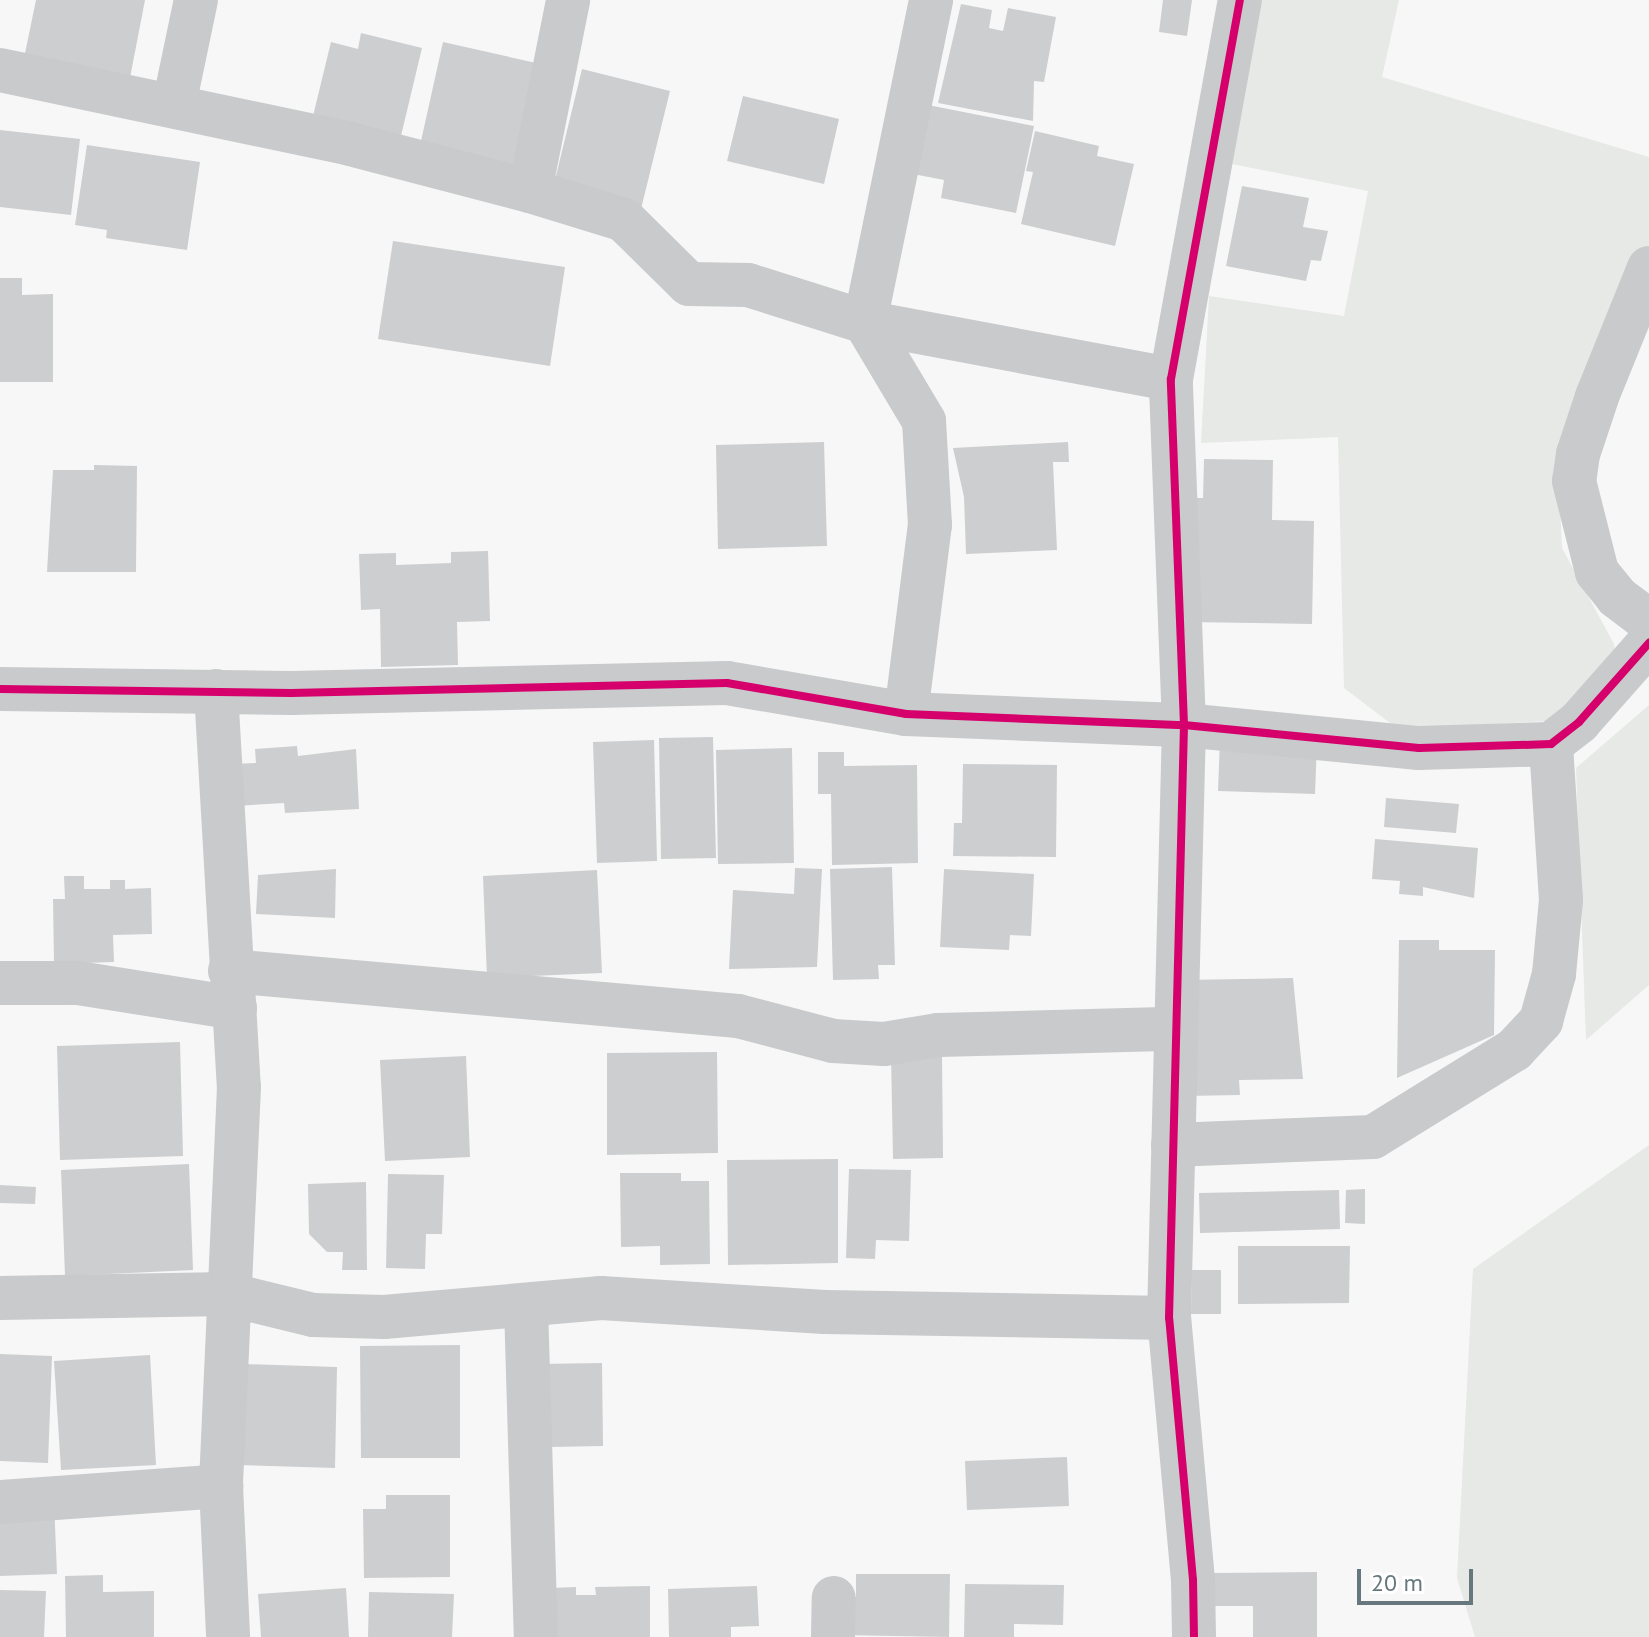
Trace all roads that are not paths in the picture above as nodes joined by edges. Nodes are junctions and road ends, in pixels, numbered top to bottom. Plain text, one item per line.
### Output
1 (196, 0) edge
2 (568, 0) edge
3 (931, 0) edge
4 (1240, 0) edge
5 (0, 70) edge
6 (174, 105) junction
7 (530, 191) junction
8 (1649, 268) edge
9 (865, 322) junction
10 (1171, 379) junction
11 (1649, 621) edge
12 (1649, 643) edge
13 (0, 689) edge
14 (216, 691) junction
15 (906, 714) junction
16 (1184, 725) junction
17 (1551, 744) junction
18 (0, 983) edge
19 (233, 989) junction
20 (1173, 1029) junction
21 (1173, 1145) junction
22 (227, 1294) junction
23 (0, 1298) edge
24 (526, 1306) junction
25 (1169, 1318) junction
26 (221, 1486) junction
27 (0, 1502) edge
28 (228, 1637) edge
29 (536, 1637) edge
30 (1194, 1637) edge

1 - 6 street
2 - 7 street
3 - 9 street
4 - 10 street
5 - 6 street
6 - 7 street
7 - 9 street
8 - 11 street
9 - 10 street
9 - 15 street
10 - 16 street
12 - 17 street
13 - 14 street
14 - 15 street
14 - 19 street
15 - 16 street
16 - 17 street
16 - 20 street
17 - 21 street
18 - 19 street
19 - 20 street
19 - 22 street
20 - 21 street
21 - 25 street
22 - 23 street
22 - 24 street
22 - 26 street
24 - 25 street
24 - 29 street
25 - 30 street
26 - 27 street
26 - 28 street

